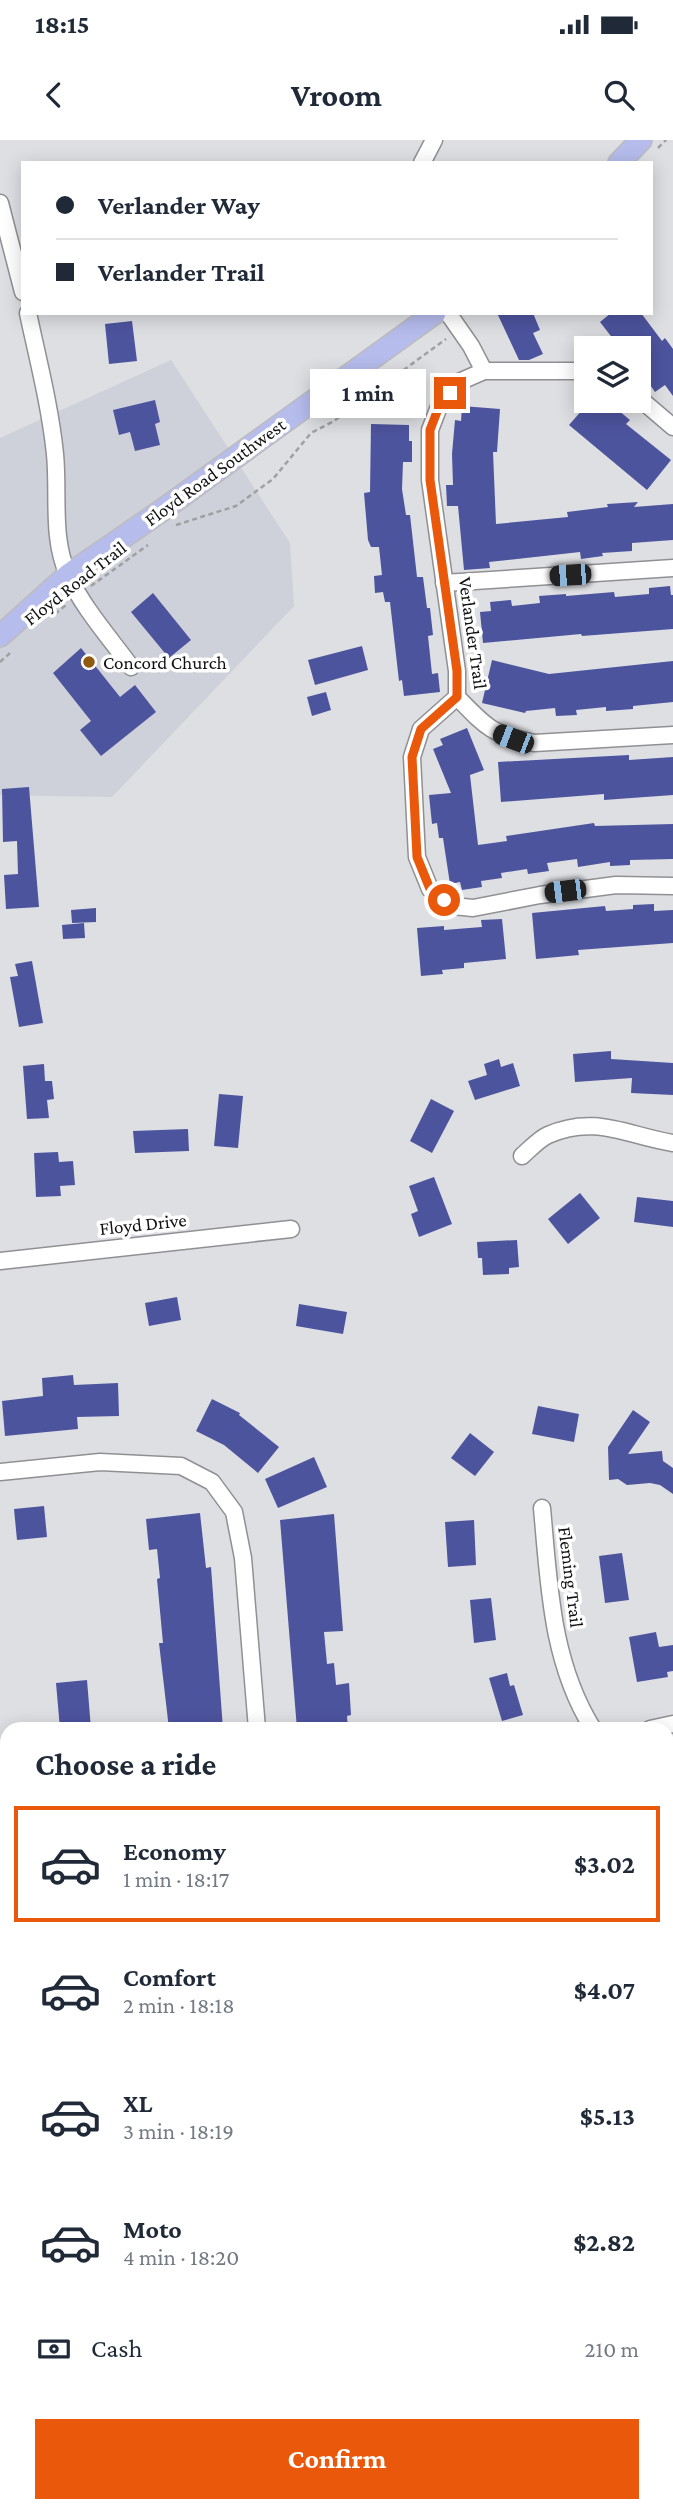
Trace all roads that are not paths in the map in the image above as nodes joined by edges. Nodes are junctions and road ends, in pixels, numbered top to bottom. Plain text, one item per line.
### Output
1 (434, 140) edge
2 (641, 140) edge
3 (423, 161) edge
4 (621, 161) edge
5 (0, 206) edge
6 (21, 285) edge
7 (28, 315) edge
8 (432, 315) edge
9 (450, 315) edge
10 (484, 371) junction
11 (574, 371) edge
12 (651, 408) edge
13 (673, 427) edge
14 (673, 568) edge
15 (68, 575) junction
16 (444, 583) junction
17 (8, 642) edge
18 (131, 667) dead end
19 (457, 697) junction
20 (673, 735) edge
21 (673, 886) edge
22 (673, 1143) edge
23 (522, 1156) dead end
24 (291, 1229) dead end
25 (0, 1261) edge
26 (0, 1472) edge
27 (542, 1508) dead end
28 (256, 1722) edge
29 (589, 1722) edge

1 - 3 street
2 - 4 main road
5 - 6 street
7 - 15 street
8 - 15 main road, Floyd Road Southwest
9 - 10 street
10 - 11 street
10 - 16 street, Verlander Trail
12 - 13 street
14 - 16 street
15 - 17 main road, Floyd Road Southwest
15 - 18 street
16 - 19 street, Verlander Trail
19 - 20 street, Verlander Trail
19 - 21 street
22 - 23 street
24 - 25 street, Floyd Drive
26 - 28 street
27 - 29 street, Fleming Trail

